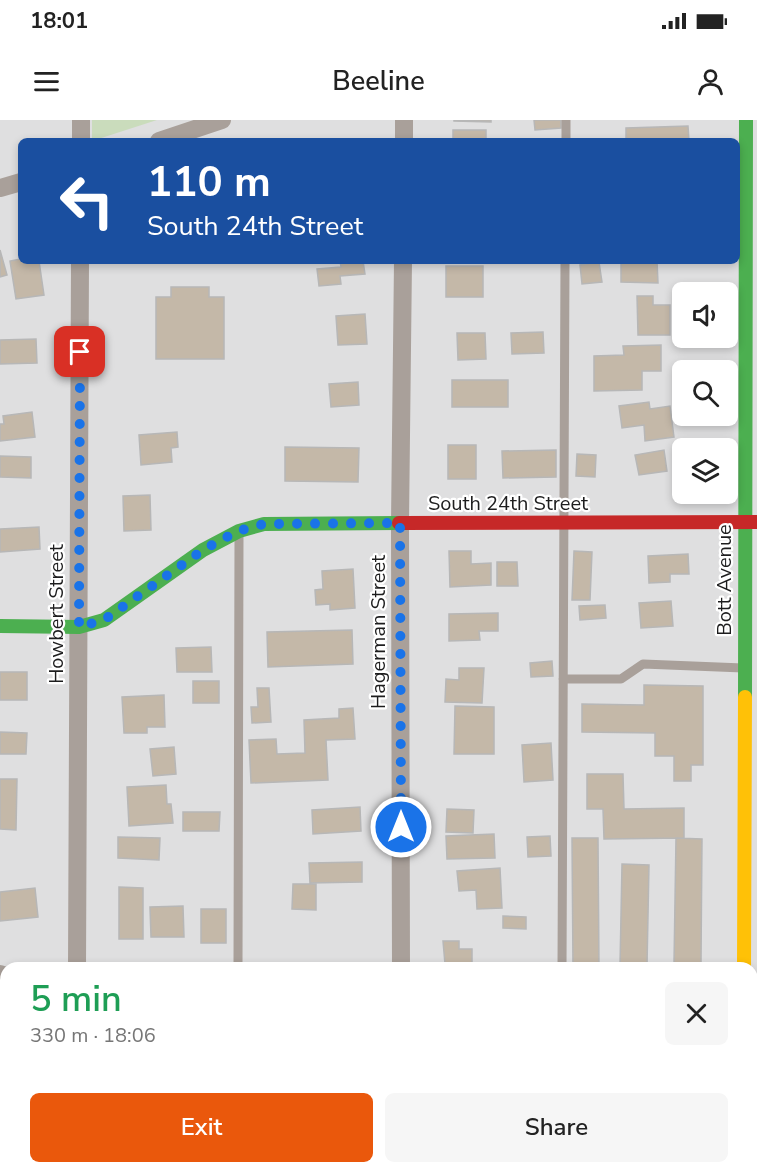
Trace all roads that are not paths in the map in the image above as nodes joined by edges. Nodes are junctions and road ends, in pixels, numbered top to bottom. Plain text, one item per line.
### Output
1 (81, 120) edge
2 (222, 120) edge
3 (404, 120) edge
4 (566, 120) edge
5 (746, 120) edge
6 (81, 138) edge
7 (168, 138) edge
8 (404, 138) edge
9 (566, 138) edge
10 (18, 183) edge
11 (0, 188) edge
12 (80, 264) edge
13 (403, 264) edge
14 (565, 264) edge
15 (752, 522) edge
16 (400, 523) junction
17 (563, 523) junction
18 (238, 531) junction
19 (0, 627) edge
20 (79, 627) junction
21 (752, 645) edge
22 (746, 668) junction
23 (562, 679) junction
24 (751, 754) edge
25 (77, 962) edge
26 (238, 962) edge
27 (401, 962) edge
28 (562, 962) edge
29 (744, 962) edge

1 - 6 street
2 - 7 street
3 - 8 street
4 - 9 lane
5 - 15 street, Bott Avenue
10 - 11 street
12 - 20 street, Howbert Street
13 - 16 street, Hagerman Street
14 - 17 lane
15 - 17 street, South 24th Street
15 - 21 street, Bott Avenue
16 - 17 street, South 24th Street
16 - 18 street, South 24th Street
16 - 27 street, Hagerman Street
17 - 23 lane
18 - 20 street, South 24th Street
18 - 26 lane
19 - 20 street, South 24th Street
20 - 25 street, Howbert Street
21 - 22 street, Bott Avenue
22 - 23 lane
22 - 24 street, Bott Avenue
23 - 28 lane
24 - 29 street, Bott Avenue

